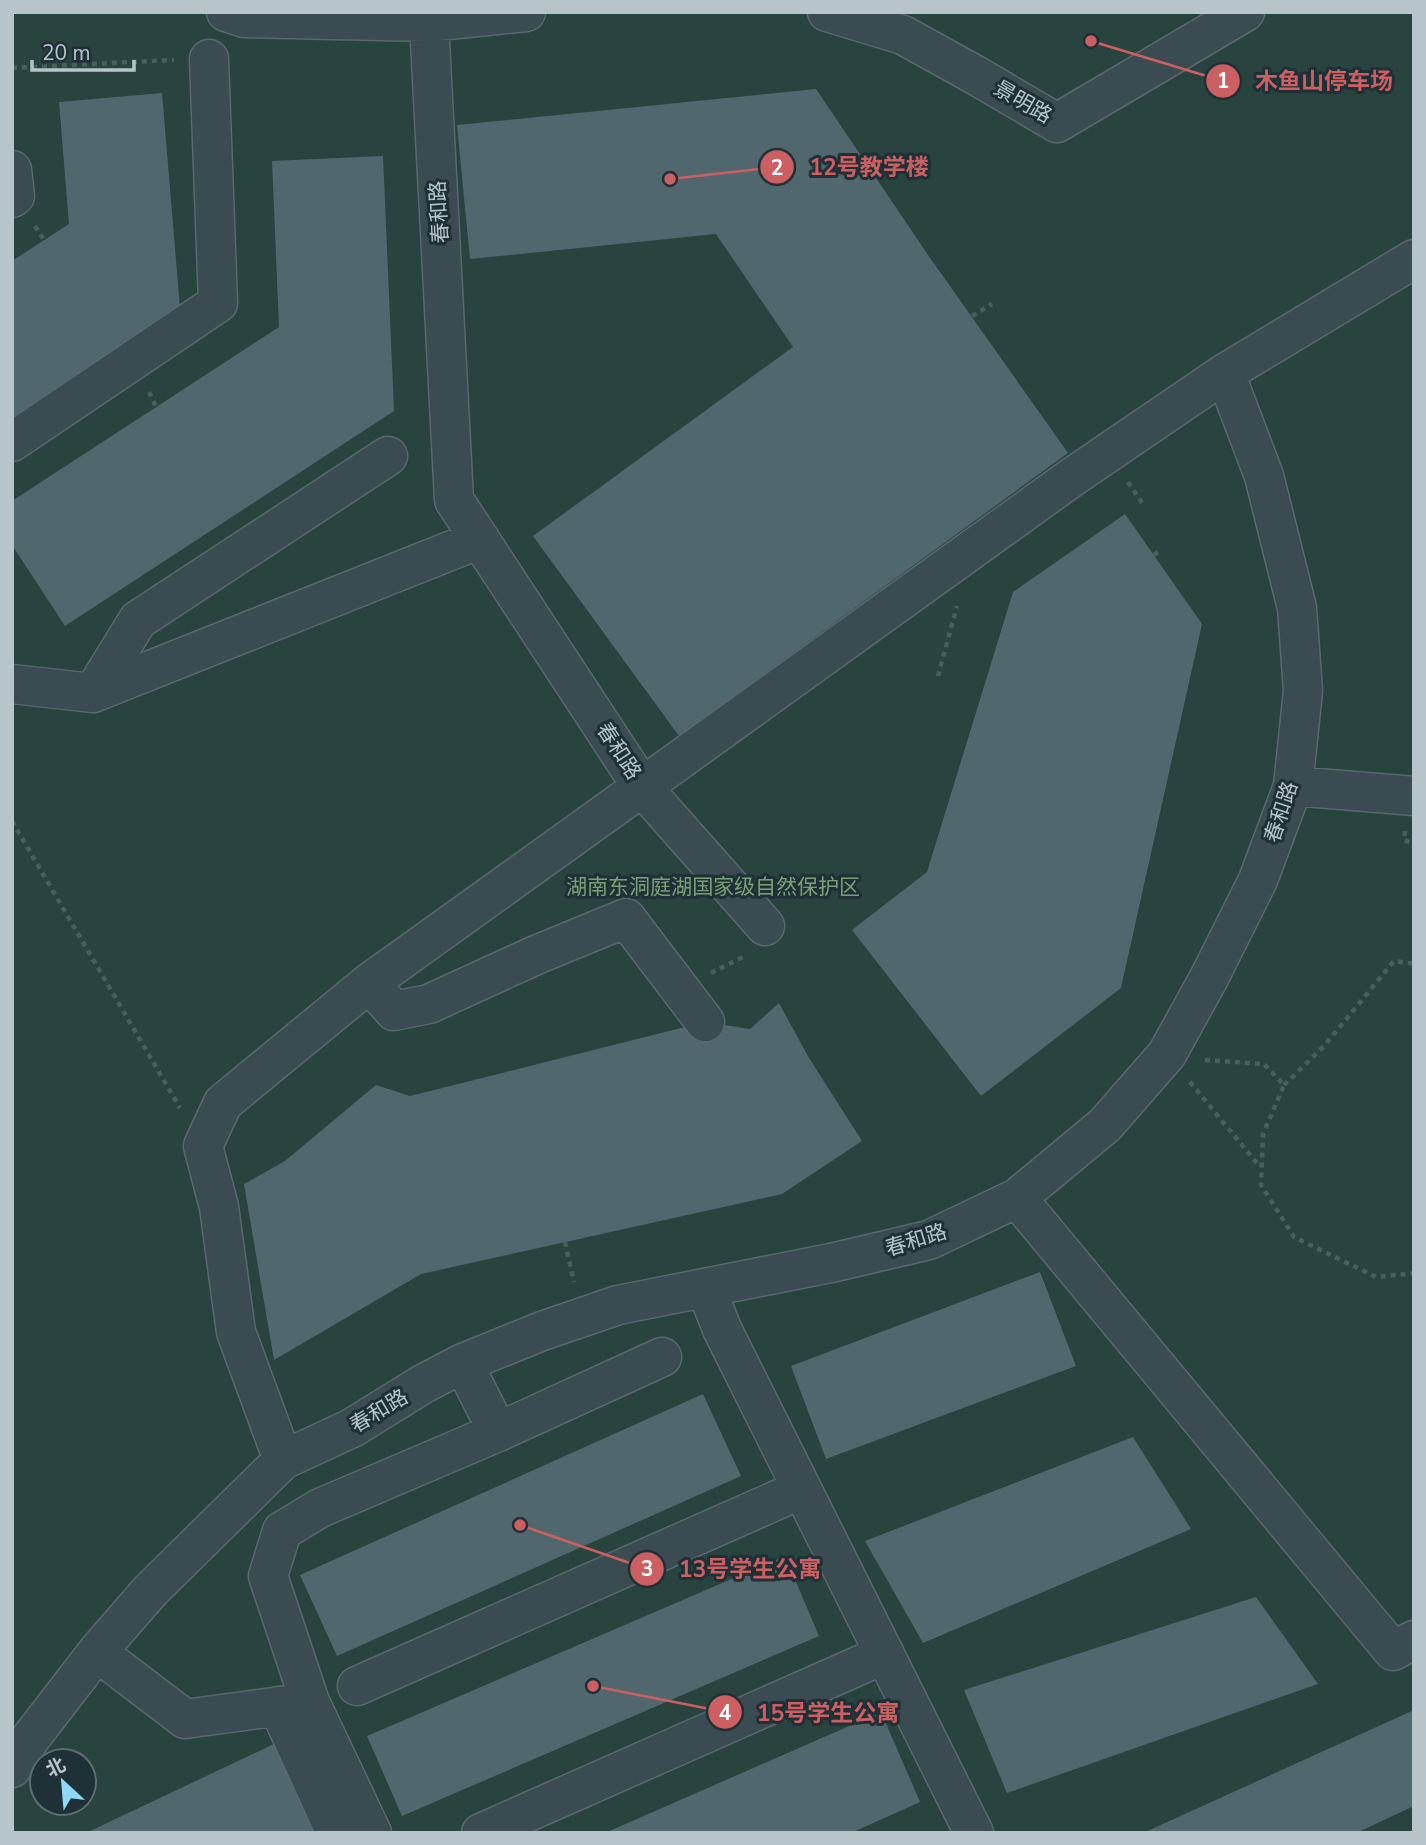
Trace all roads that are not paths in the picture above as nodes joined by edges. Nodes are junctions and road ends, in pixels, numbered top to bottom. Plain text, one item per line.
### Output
1 (226, 12) edge
2 (526, 12) edge
3 (827, 12) edge
4 (1245, 12) edge
5 (429, 22) junction
6 (209, 59) road end
7 (12, 170) edge
8 (12, 198) edge
9 (1414, 259) edge
10 (1225, 373) junction
11 (12, 442) edge
12 (388, 456) dead end
13 (480, 539) junction
14 (12, 684) edge
15 (93, 693) junction
16 (1293, 786) junction
17 (642, 787) junction
18 (1414, 796) edge
19 (757, 940) road end
20 (369, 983) junction
21 (705, 1022) dead end
22 (1017, 1198) junction
23 (706, 1288) junction
24 (662, 1357) dead end
25 (463, 1363) junction
26 (498, 1432) junction
27 (283, 1460) junction
28 (802, 1489) junction
29 (1414, 1640) edge
30 (97, 1652) junction
31 (884, 1654) junction
32 (357, 1686) dead end
33 (294, 1704) junction
34 (12, 1768) edge
35 (336, 1833) edge
36 (372, 1833) edge
37 (481, 1833) edge
38 (974, 1833) edge

1 - 5 lane
2 - 5 lane
3 - 4 lane, 景明路
5 - 13 lane, 春和路
6 - 11 lane
7 - 8 lane
9 - 10 lane
10 - 16 lane, 春和路
10 - 17 lane
12 - 15 lane
13 - 15 lane
13 - 17 lane, 春和路
14 - 15 lane
16 - 18 lane
16 - 22 lane, 春和路
17 - 19 lane
17 - 20 lane, 春和路
20 - 21 lane
20 - 27 lane, 春和路
22 - 23 lane, 春和路
22 - 29 lane
23 - 25 lane, 春和路
23 - 28 lane
24 - 26 lane
25 - 26 lane
25 - 27 lane, 春和路
26 - 33 lane
27 - 30 lane
28 - 31 lane
28 - 32 lane
30 - 33 lane
30 - 34 lane
31 - 37 lane
31 - 38 lane
33 - 35 lane
33 - 36 lane

